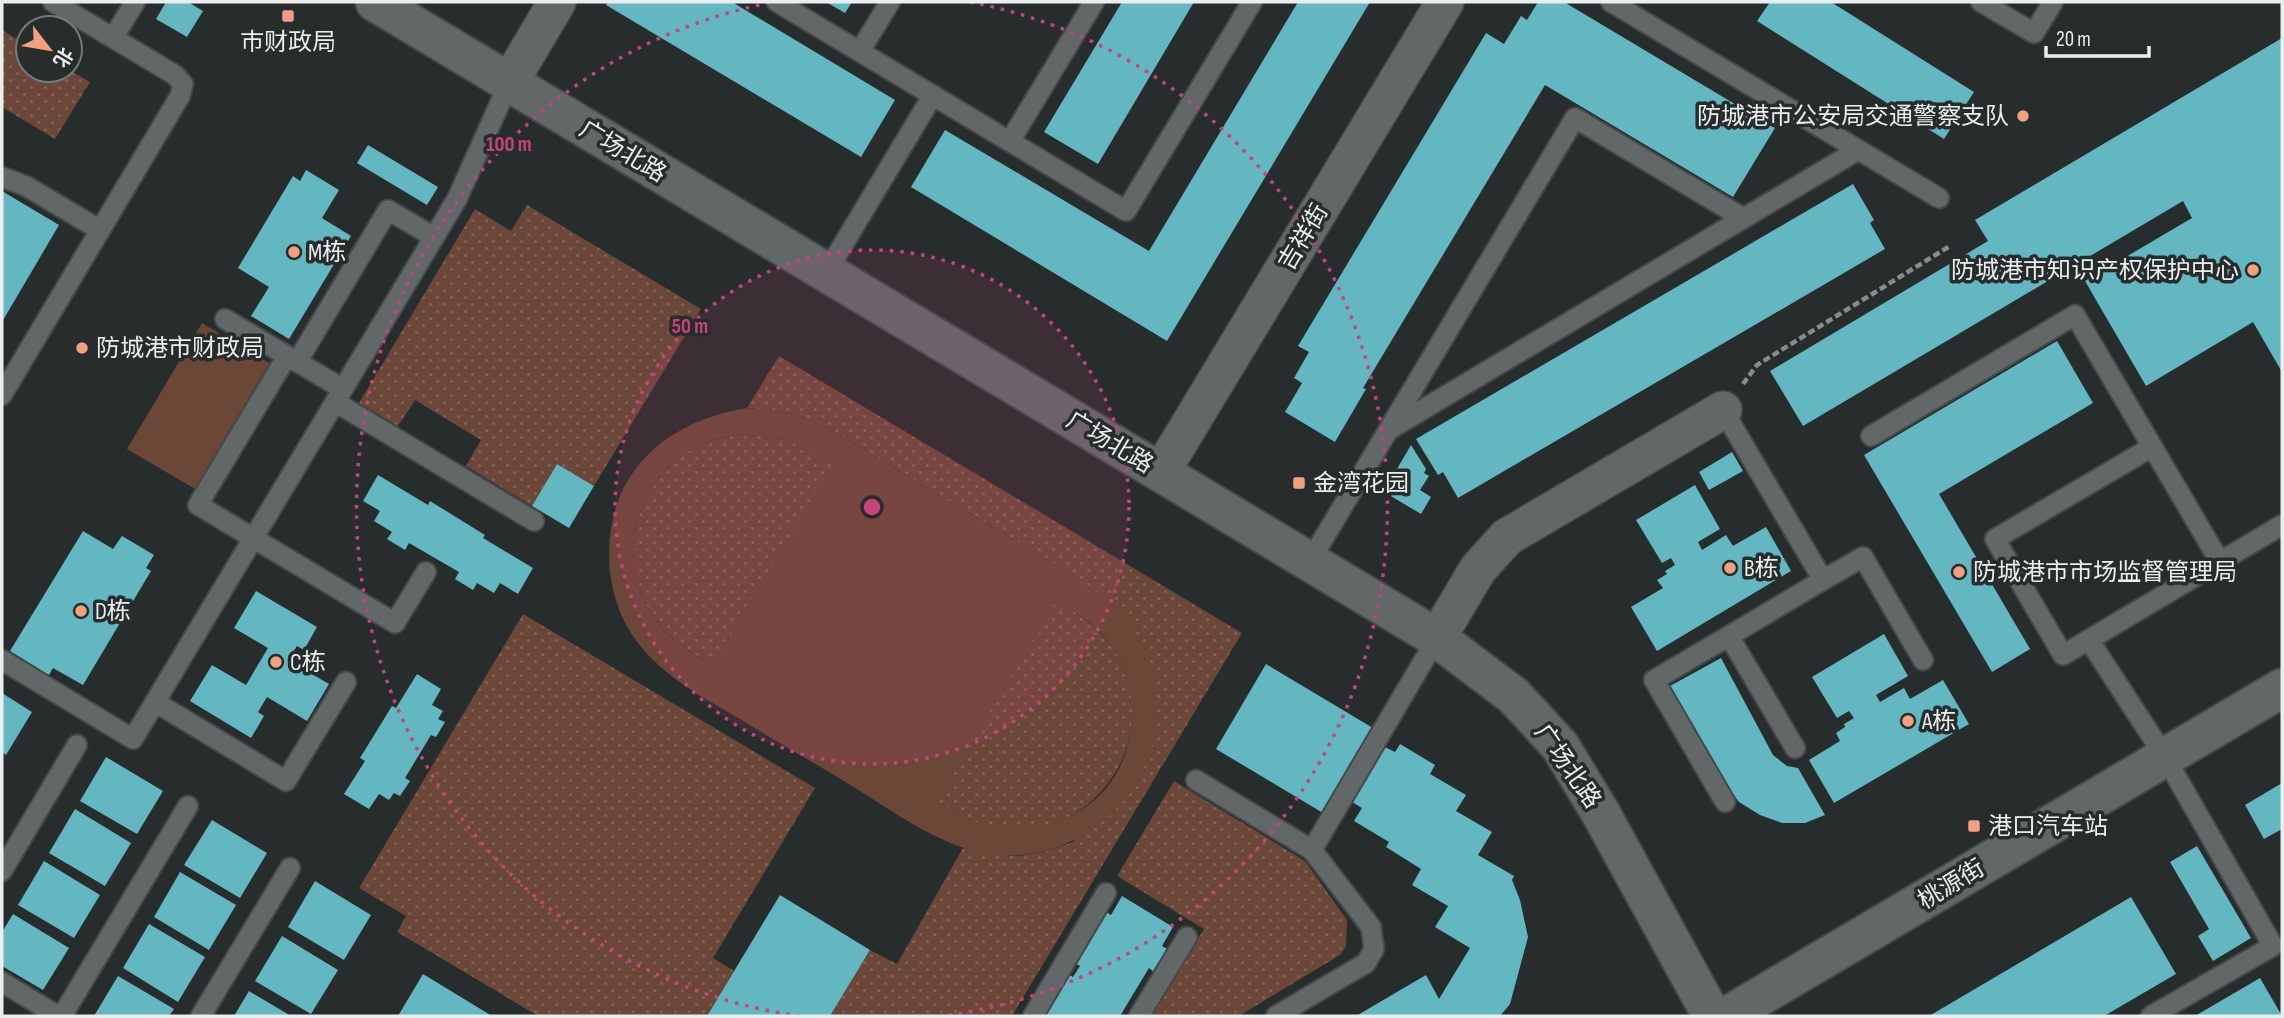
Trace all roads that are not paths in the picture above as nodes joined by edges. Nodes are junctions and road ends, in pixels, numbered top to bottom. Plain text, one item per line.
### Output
1 (53, 2) edge
2 (135, 2) edge
3 (375, 2) edge
4 (557, 2) edge
5 (777, 2) edge
6 (890, 2) edge
7 (1094, 2) edge
8 (1252, 2) edge
9 (1445, 2) edge
10 (1611, 2) edge
11 (1981, 2) edge
12 (2053, 2) edge
13 (113, 38) junction
14 (860, 51) junction
15 (509, 83) junction
16 (933, 95) junction
17 (1010, 141) junction
18 (1858, 150) junction
19 (2, 177) edge
20 (1939, 198) dead end
21 (1743, 218) junction
22 (100, 230) junction
23 (434, 237) junction
24 (826, 273) junction
25 (225, 319) dead end
26 (292, 359) junction
27 (2, 396) edge
28 (339, 396) junction
29 (1723, 410) joint
30 (1388, 430) junction
31 (1871, 436) dead end
32 (2152, 447) junction
33 (1160, 472) junction
34 (534, 522) dead end
35 (2282, 525) edge
36 (253, 538) junction
37 (1310, 561) junction
38 (2220, 562) junction
39 (426, 572) dead end
40 (1823, 580) junction
41 (1729, 636) junction
42 (1437, 638) junction
43 (2090, 640) junction
44 (2, 660) edge
45 (1923, 660) dead end
46 (346, 682) dead end
47 (2282, 688) edge
48 (155, 702) junction
49 (77, 746) dead end
50 (1795, 748) dead end
51 (2165, 757) junction
52 (1196, 780) dead end
53 (1725, 802) dead end
54 (188, 806) dead end
55 (1312, 850) junction
56 (290, 868) dead end
57 (2, 871) edge
58 (1106, 893) dead end
59 (1187, 937) dead end
60 (2277, 954) edge
61 (2, 982) edge
62 (60, 1016) edge
63 (201, 1016) edge
64 (1033, 1016) edge
65 (1139, 1016) edge
66 (1276, 1016) edge
67 (1712, 1016) edge
68 (1727, 1016) edge
69 (2151, 1016) edge

1 - 13 lane
2 - 13 lane
3 - 15 street, 广场北路
4 - 15 street
5 - 14 lane
6 - 14 lane
7 - 17 lane
8 - 17 lane
9 - 33 street, 吉祥街
10 - 18 lane
11 - 12 lane
13 - 22 lane
14 - 16 lane
15 - 23 lane
15 - 24 street, 广场北路
16 - 17 lane
16 - 24 lane
18 - 20 lane
18 - 21 lane
19 - 22 lane
21 - 30 lane
21 - 30 lane
22 - 27 lane
23 - 26 lane
23 - 28 lane
24 - 33 street, 广场北路
25 - 26 lane
26 - 28 lane
26 - 36 lane
28 - 34 lane
28 - 36 lane
29 - 40 lane
29 - 42 street
30 - 37 lane
31 - 32 lane
32 - 38 lane
32 - 43 lane
33 - 37 street, 广场北路
35 - 38 lane
36 - 39 lane
36 - 48 lane
37 - 42 street, 广场北路
38 - 43 lane
40 - 41 lane
40 - 45 lane
41 - 50 lane
41 - 53 lane
42 - 55 lane
42 - 67 street, 广场北路
43 - 51 lane
44 - 48 lane
46 - 48 lane
47 - 51 street, 桃源街
49 - 57 lane
51 - 60 lane
51 - 68 street, 桃源街
52 - 55 lane
54 - 62 lane
55 - 66 lane
56 - 63 lane
58 - 64 lane
59 - 65 lane
60 - 69 lane
61 - 62 lane

